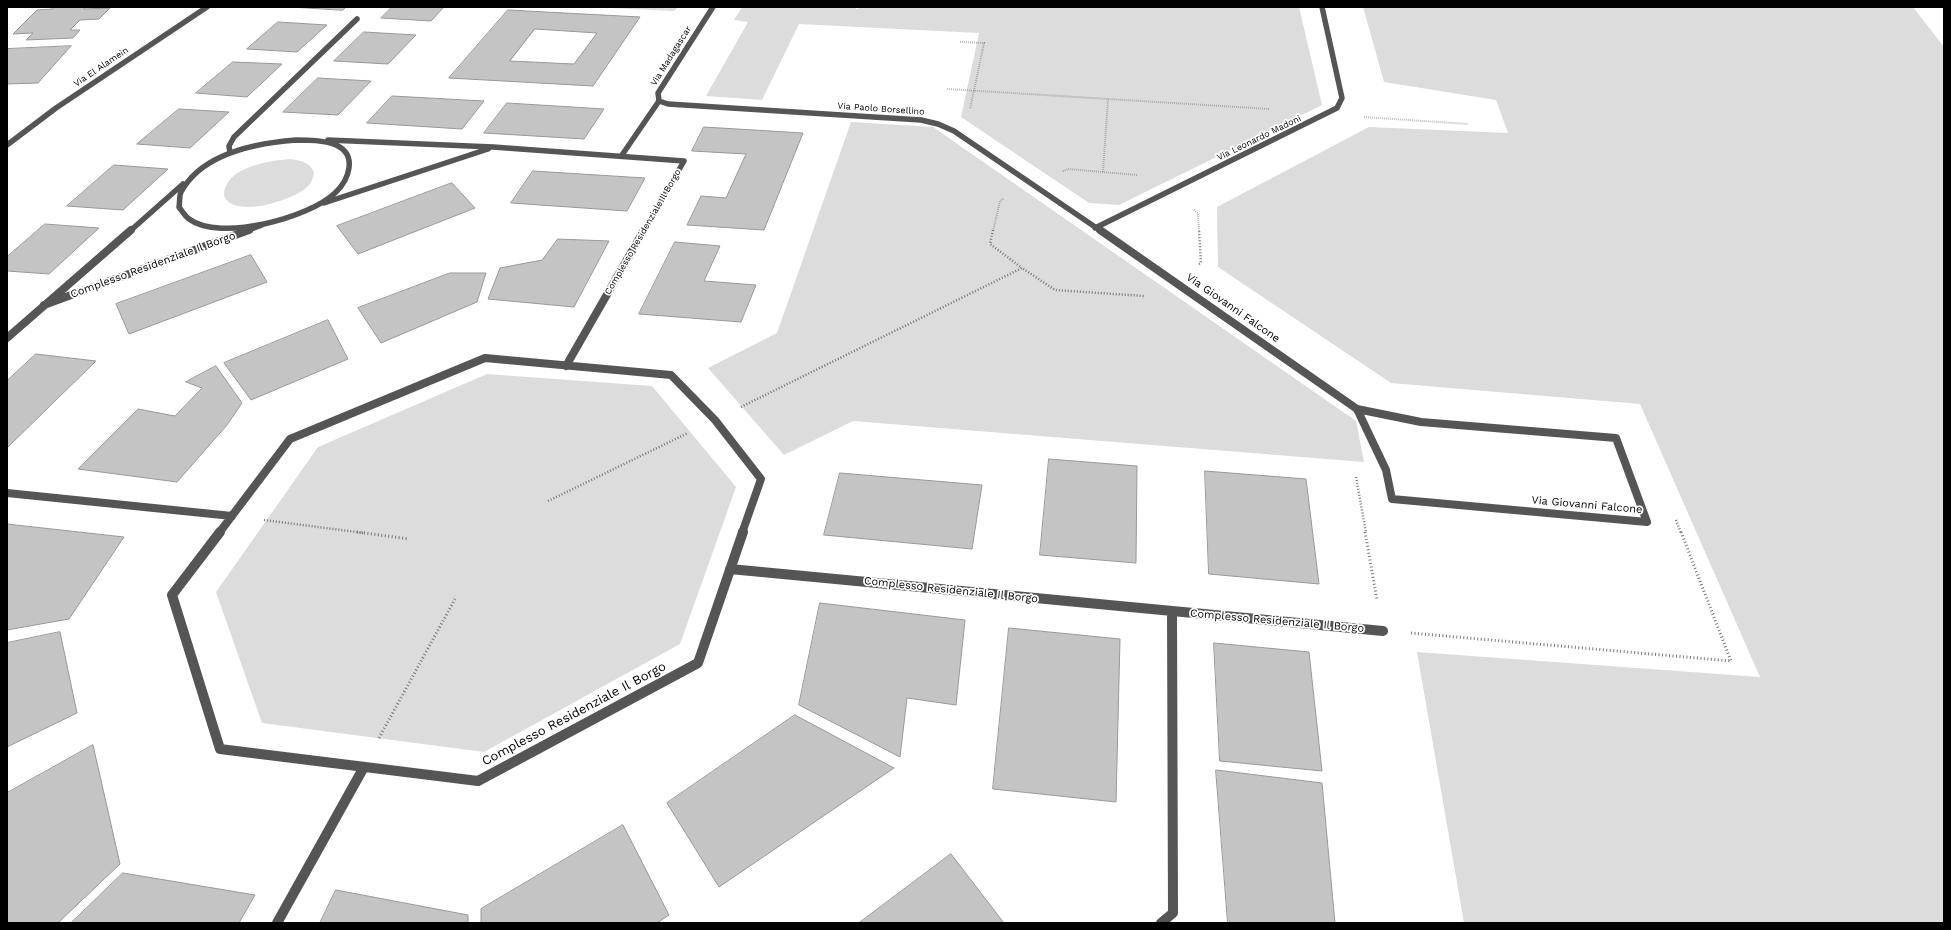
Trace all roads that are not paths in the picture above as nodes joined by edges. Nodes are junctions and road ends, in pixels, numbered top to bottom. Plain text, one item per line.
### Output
1 (207, 7) edge
2 (713, 7) edge
3 (1322, 7) edge
4 (357, 19) dead end
5 (659, 101) junction
6 (296, 139) junction
7 (7, 144) edge
8 (493, 147) junction
9 (230, 153) junction
10 (622, 155) junction
11 (192, 177) junction
12 (314, 207) junction
13 (262, 225) junction
14 (1095, 228) junction
15 (44, 305) junction
16 (7, 338) edge
17 (566, 366) junction
18 (1356, 409) junction
19 (7, 493) edge
20 (232, 516) junction
21 (730, 569) junction
22 (1172, 611) junction
23 (1383, 631) dead end
24 (364, 767) junction
25 (277, 923) edge
26 (1161, 923) edge

1 - 7 street, Via El Alamein
2 - 5 street, Via Madagascar
3 - 14 street, Via Leonardo Madoni
4 - 9 street
5 - 10 street, Via Madagascar
5 - 14 street, Via Paolo Borsellino
6 - 8 street, Complesso Residenziale Il Borgo
6 - 9 street
6 - 12 street
8 - 10 street, Complesso Residenziale Il Borgo
8 - 12 street, Complesso Residenziale Il Borgo
9 - 11 street
10 - 17 street, Complesso Residenziale Il Borgo
11 - 13 street
11 - 15 street, Complesso Residenziale Il Borgo
12 - 13 street
13 - 15 street, Complesso Residenziale Il Borgo
14 - 18 street, Via Giovanni Falcone
15 - 16 street, Complesso Residenziale Il Borgo
17 - 20 street, Complesso Residenziale Il Borgo
17 - 21 street, Complesso Residenziale Il Borgo
18 - 18 street, Via Giovanni Falcone
19 - 20 street
20 - 24 street, Complesso Residenziale Il Borgo
21 - 22 street, Complesso Residenziale Il Borgo
21 - 24 street, Complesso Residenziale Il Borgo
22 - 23 street, Complesso Residenziale Il Borgo
22 - 26 street
24 - 25 street

